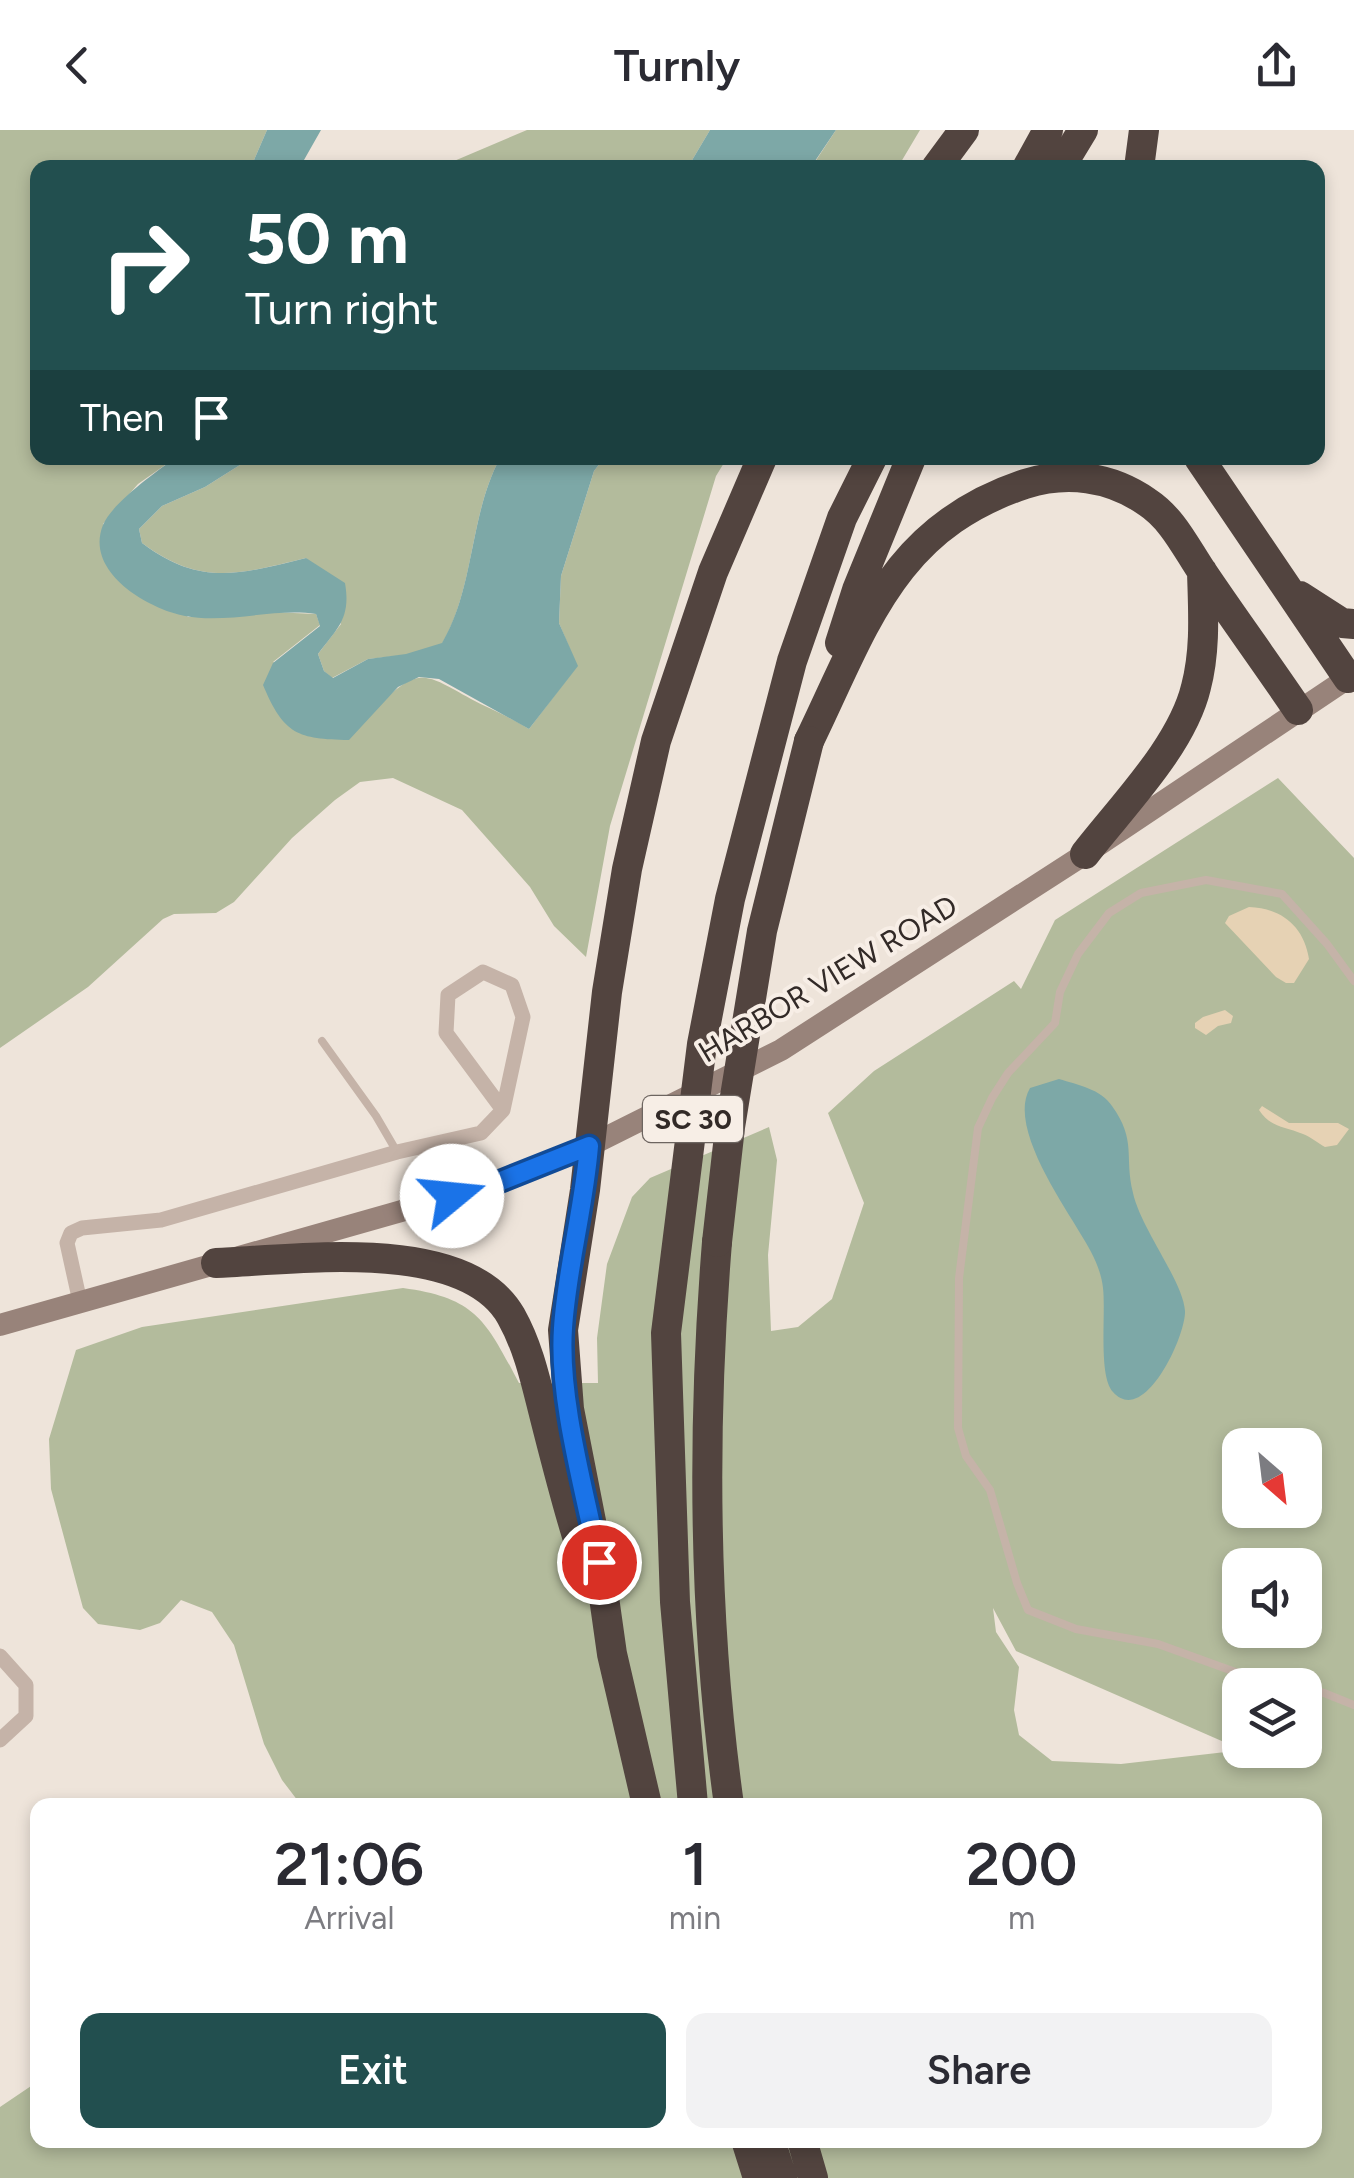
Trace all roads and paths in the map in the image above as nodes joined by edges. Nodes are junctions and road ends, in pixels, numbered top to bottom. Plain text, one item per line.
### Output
1 (964, 130) edge
2 (1048, 130) edge
3 (1083, 130) edge
4 (1144, 130) edge
5 (942, 160) edge
6 (1031, 160) edge
7 (1065, 160) edge
8 (1141, 160) edge
9 (759, 465) edge
10 (868, 465) edge
11 (908, 465) edge
12 (1205, 465) edge
13 (1202, 571) junction
14 (1285, 585) junction
15 (1354, 624) edge
16 (1351, 676) edge
17 (1298, 710) junction
18 (809, 741) junction
19 (1085, 854) junction
20 (1354, 981) edge
21 (322, 1041) dead end
22 (503, 1110) junction
23 (589, 1146) junction
24 (397, 1152) junction
25 (216, 1263) junction
26 (80, 1302) junction
27 (0, 1325) edge
28 (612, 1654) junction
29 (0, 1656) edge
30 (1229, 1668) edge
31 (1322, 1692) edge
32 (1354, 1704) edge
33 (0, 1740) edge
34 (646, 1798) edge
35 (692, 1798) edge
36 (728, 1798) edge
37 (749, 2148) edge
38 (773, 2148) edge
39 (804, 2148) edge
40 (758, 2178) edge
41 (782, 2178) edge
42 (813, 2178) edge

1 - 5 highway
2 - 6 highway
3 - 7 highway
4 - 8 highway
9 - 23 highway
10 - 35 highway, SC 30, bridge
11 - 18 highway, SC 30
12 - 14 highway
13 - 17 highway
13 - 18 highway
13 - 19 highway
14 - 15 highway
14 - 16 highway
16 - 17 main road, HARBOR VIEW ROAD
17 - 19 main road, HARBOR VIEW ROAD
18 - 36 highway, SC 30, bridge
19 - 23 main road, HARBOR VIEW ROAD
20 - 30 lane
21 - 24 lane
22 - 22 street
22 - 24 street
23 - 25 main road, HARBOR VIEW ROAD
23 - 28 highway
24 - 26 street
25 - 26 main road, HARBOR VIEW ROAD
25 - 28 highway
26 - 27 main road, HARBOR VIEW ROAD
28 - 34 highway
29 - 33 street
31 - 32 lane
37 - 40 highway
38 - 41 highway
39 - 42 highway

